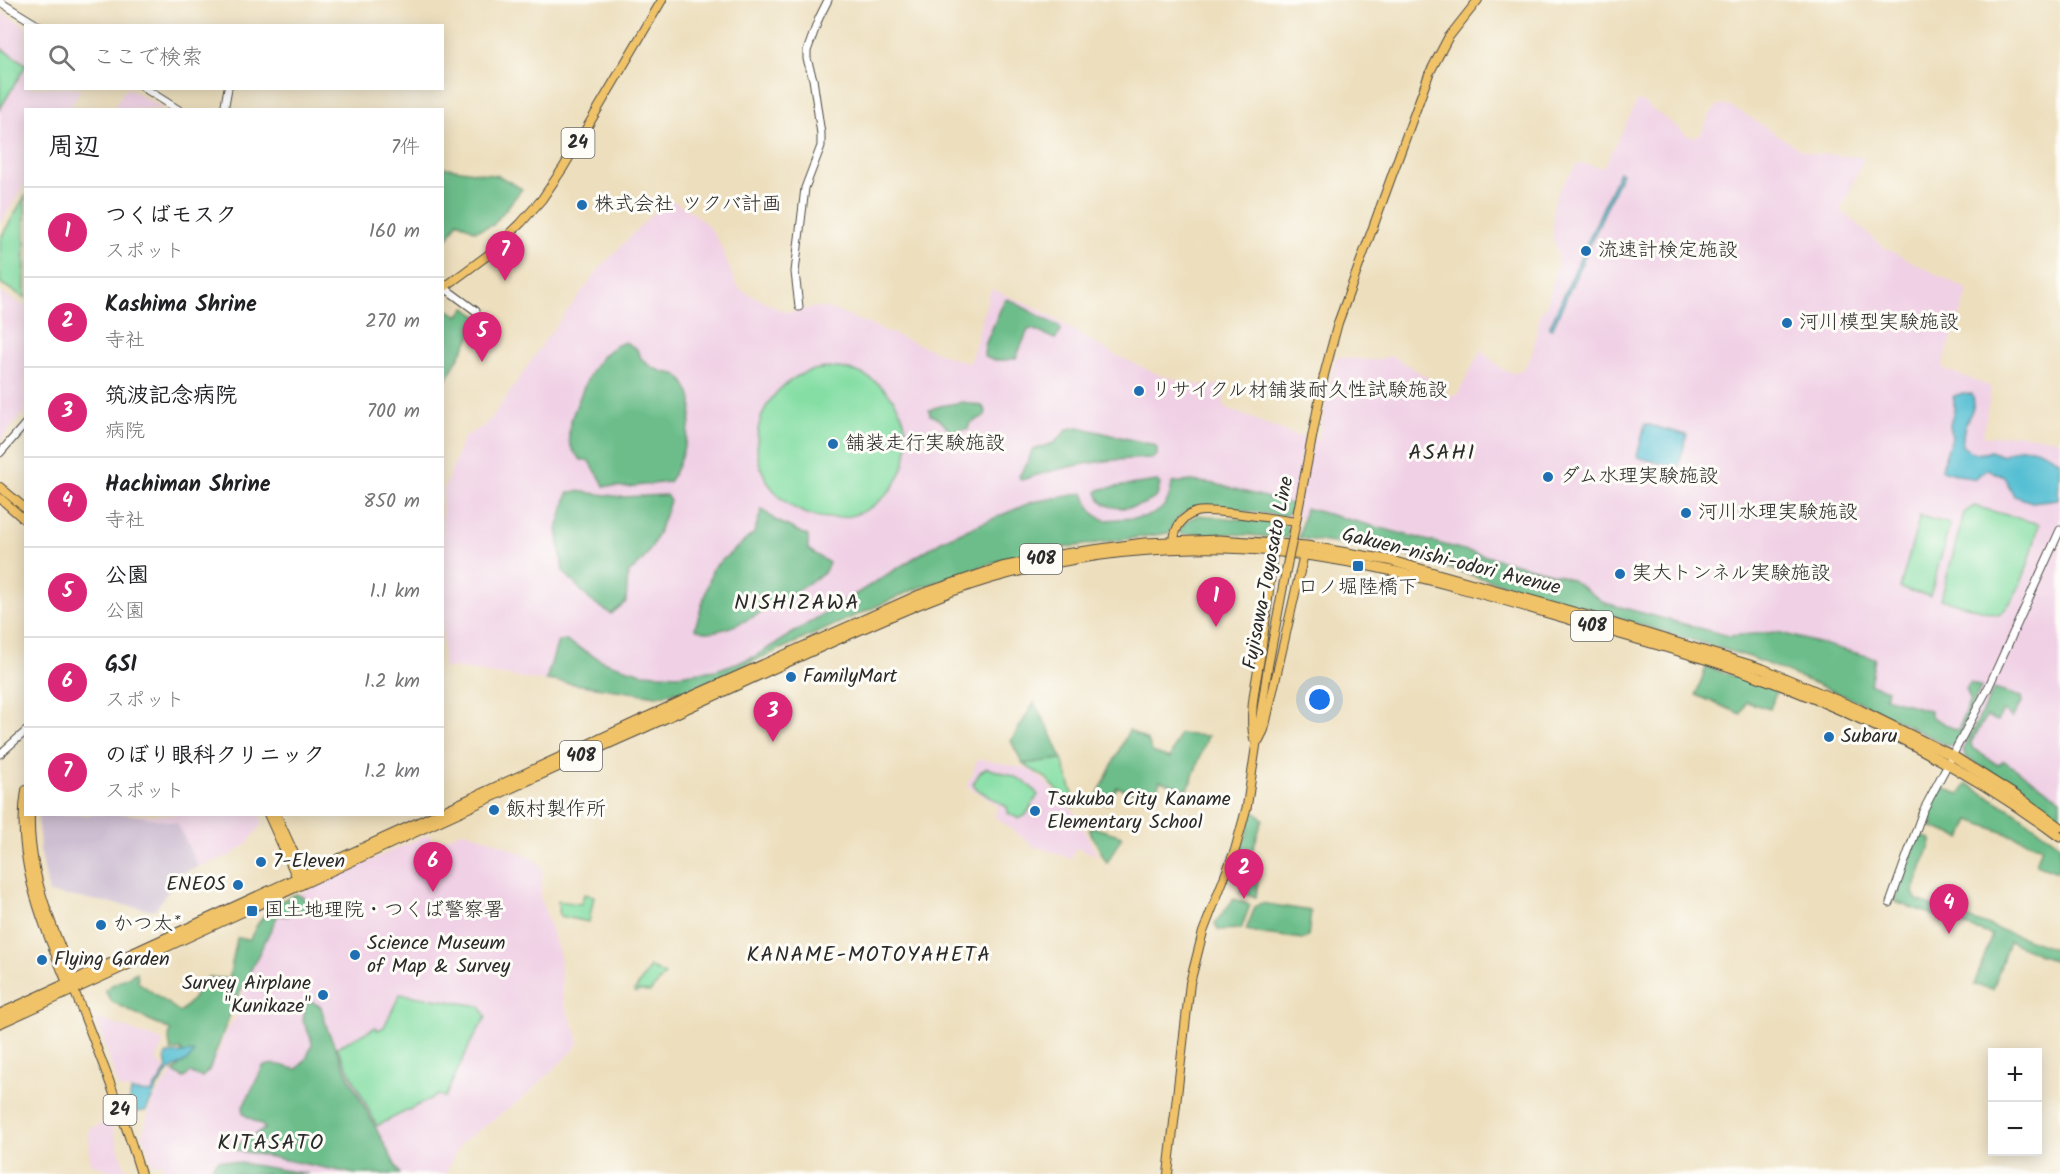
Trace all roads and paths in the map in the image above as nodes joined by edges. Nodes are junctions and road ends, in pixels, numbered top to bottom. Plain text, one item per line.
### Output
1 (662, 0) edge
2 (828, 0) edge
3 (1478, 0) edge
4 (0, 2) edge
5 (36, 24) edge
6 (147, 90) edge
7 (228, 90) edge
8 (176, 108) edge
9 (224, 108) edge
10 (444, 286) edge
11 (444, 288) edge
12 (799, 307) dead end
13 (476, 311) dead end
14 (24, 425) edge
15 (0, 453) edge
16 (0, 487) edge
17 (0, 498) edge
18 (24, 507) edge
19 (24, 519) edge
20 (1296, 522) junction
21 (2060, 530) edge
22 (1175, 545) junction
23 (1273, 551) junction
24 (1304, 554) junction
25 (24, 733) edge
26 (1256, 745) junction
27 (0, 754) edge
28 (1950, 760) junction
29 (444, 811) edge
30 (24, 816) edge
31 (30, 816) edge
32 (269, 816) edge
33 (277, 816) edge
34 (433, 816) edge
35 (443, 816) edge
36 (444, 816) edge
37 (2060, 827) edge
38 (2060, 837) edge
39 (302, 879) junction
40 (1890, 903) dead end
41 (72, 984) junction
42 (0, 1014) edge
43 (0, 1023) edge
44 (141, 1174) edge
45 (1167, 1174) edge

1 - 10 main road, 24
2 - 12 street
3 - 20 main road, Fujisawa-Toyosato Line
4 - 5 street
6 - 8 street
7 - 9 street
11 - 13 street
14 - 15 street
16 - 18 main road
17 - 19 main road
20 - 22 main road
20 - 26 main road, Fujisawa-Toyosato Line, bridge
21 - 28 street
22 - 23 highway, Gakuen-nishi-odori Avenue / 408
22 - 28 highway, Gakuen-nishi-odori Avenue / 408
22 - 29 highway, Gakuen-nishi-odori Avenue / 408
22 - 36 highway, Gakuen-nishi-odori Avenue / 408
23 - 24 highway, Gakuen-nishi-odori Avenue / 408
23 - 26 main road
24 - 26 main road
24 - 28 highway, Gakuen-nishi-odori Avenue / 408
25 - 27 street
26 - 45 main road, Fujisawa-Toyosato Line
28 - 37 highway, Gakuen-nishi-odori Avenue / 408
28 - 38 highway, Gakuen-nishi-odori Avenue / 408
28 - 40 street
30 - 41 main road, 24
31 - 41 main road, 24
32 - 39 main road
33 - 39 main road
34 - 39 highway, Gakuen-nishi-odori Avenue / 408
35 - 39 highway, Gakuen-nishi-odori Avenue / 408
39 - 41 highway, Gakuen-nishi-odori Avenue / 408
41 - 42 highway, Gakuen-nishi-odori Avenue / 408
41 - 43 highway, Gakuen-nishi-odori Avenue / 408
41 - 44 main road, 24

